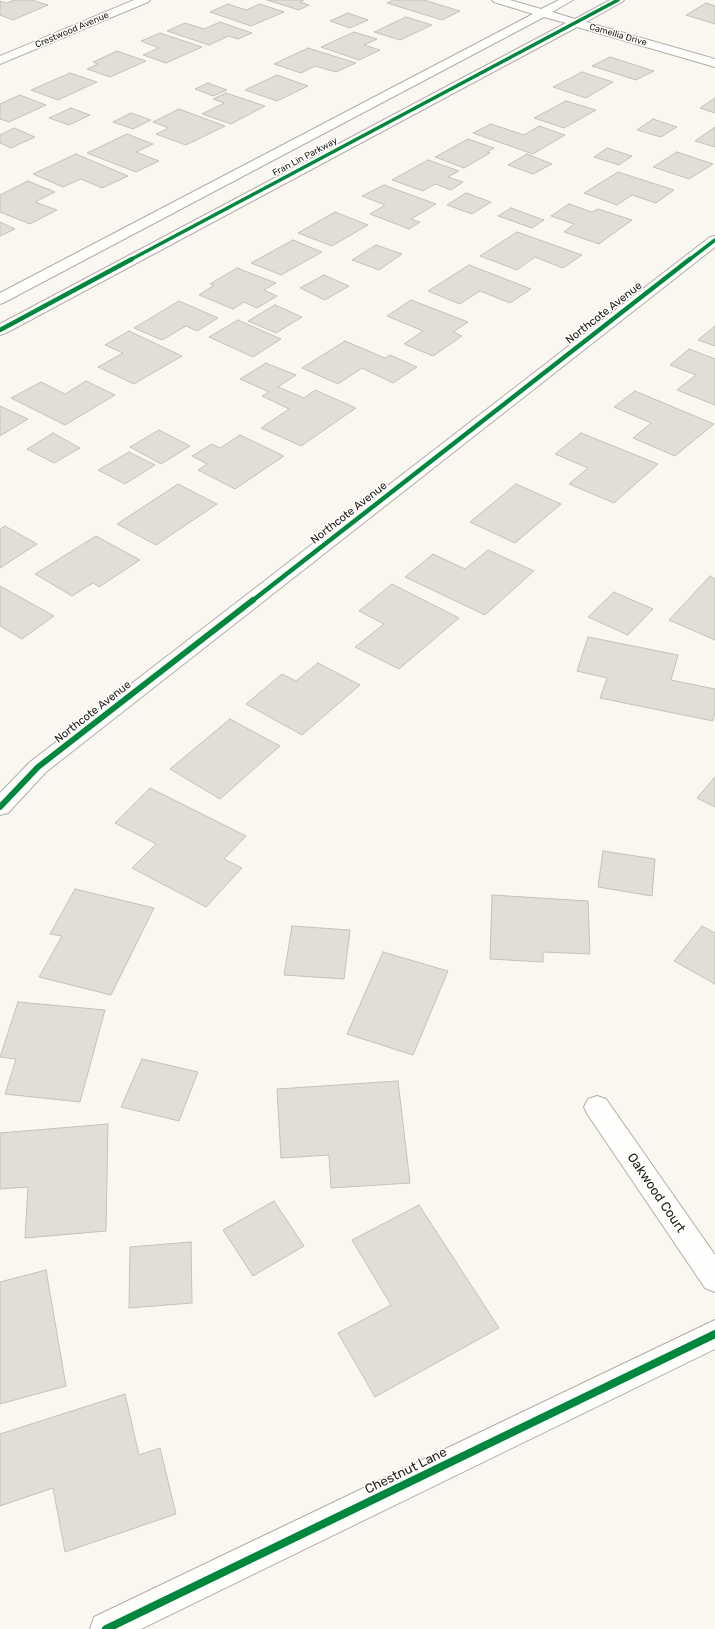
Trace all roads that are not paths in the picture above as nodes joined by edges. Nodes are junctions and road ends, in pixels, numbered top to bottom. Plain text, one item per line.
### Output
1 (144, 0) edge
2 (498, 0) edge
3 (567, 0) edge
4 (618, 0) edge
5 (542, 13) junction
6 (576, 23) junction
7 (0, 60) edge
8 (715, 63) edge
9 (715, 240) edge
10 (0, 299) edge
11 (0, 330) edge
12 (0, 807) edge
13 (597, 1107) dead end
14 (715, 1279) edge
15 (715, 1334) edge
16 (106, 1629) edge

1 - 7 street, Crestwood Avenue
2 - 5 street, Camellia Drive
3 - 5 street, Fran Lin Parkway
4 - 6 street, Fran Lin Parkway
5 - 6 street, Camellia Drive
5 - 10 street, Fran Lin Parkway
6 - 8 street, Camellia Drive
6 - 11 street, Fran Lin Parkway
9 - 12 street, Northcote Avenue
13 - 14 street, Oakwood Court
15 - 16 street, Chestnut Lane

